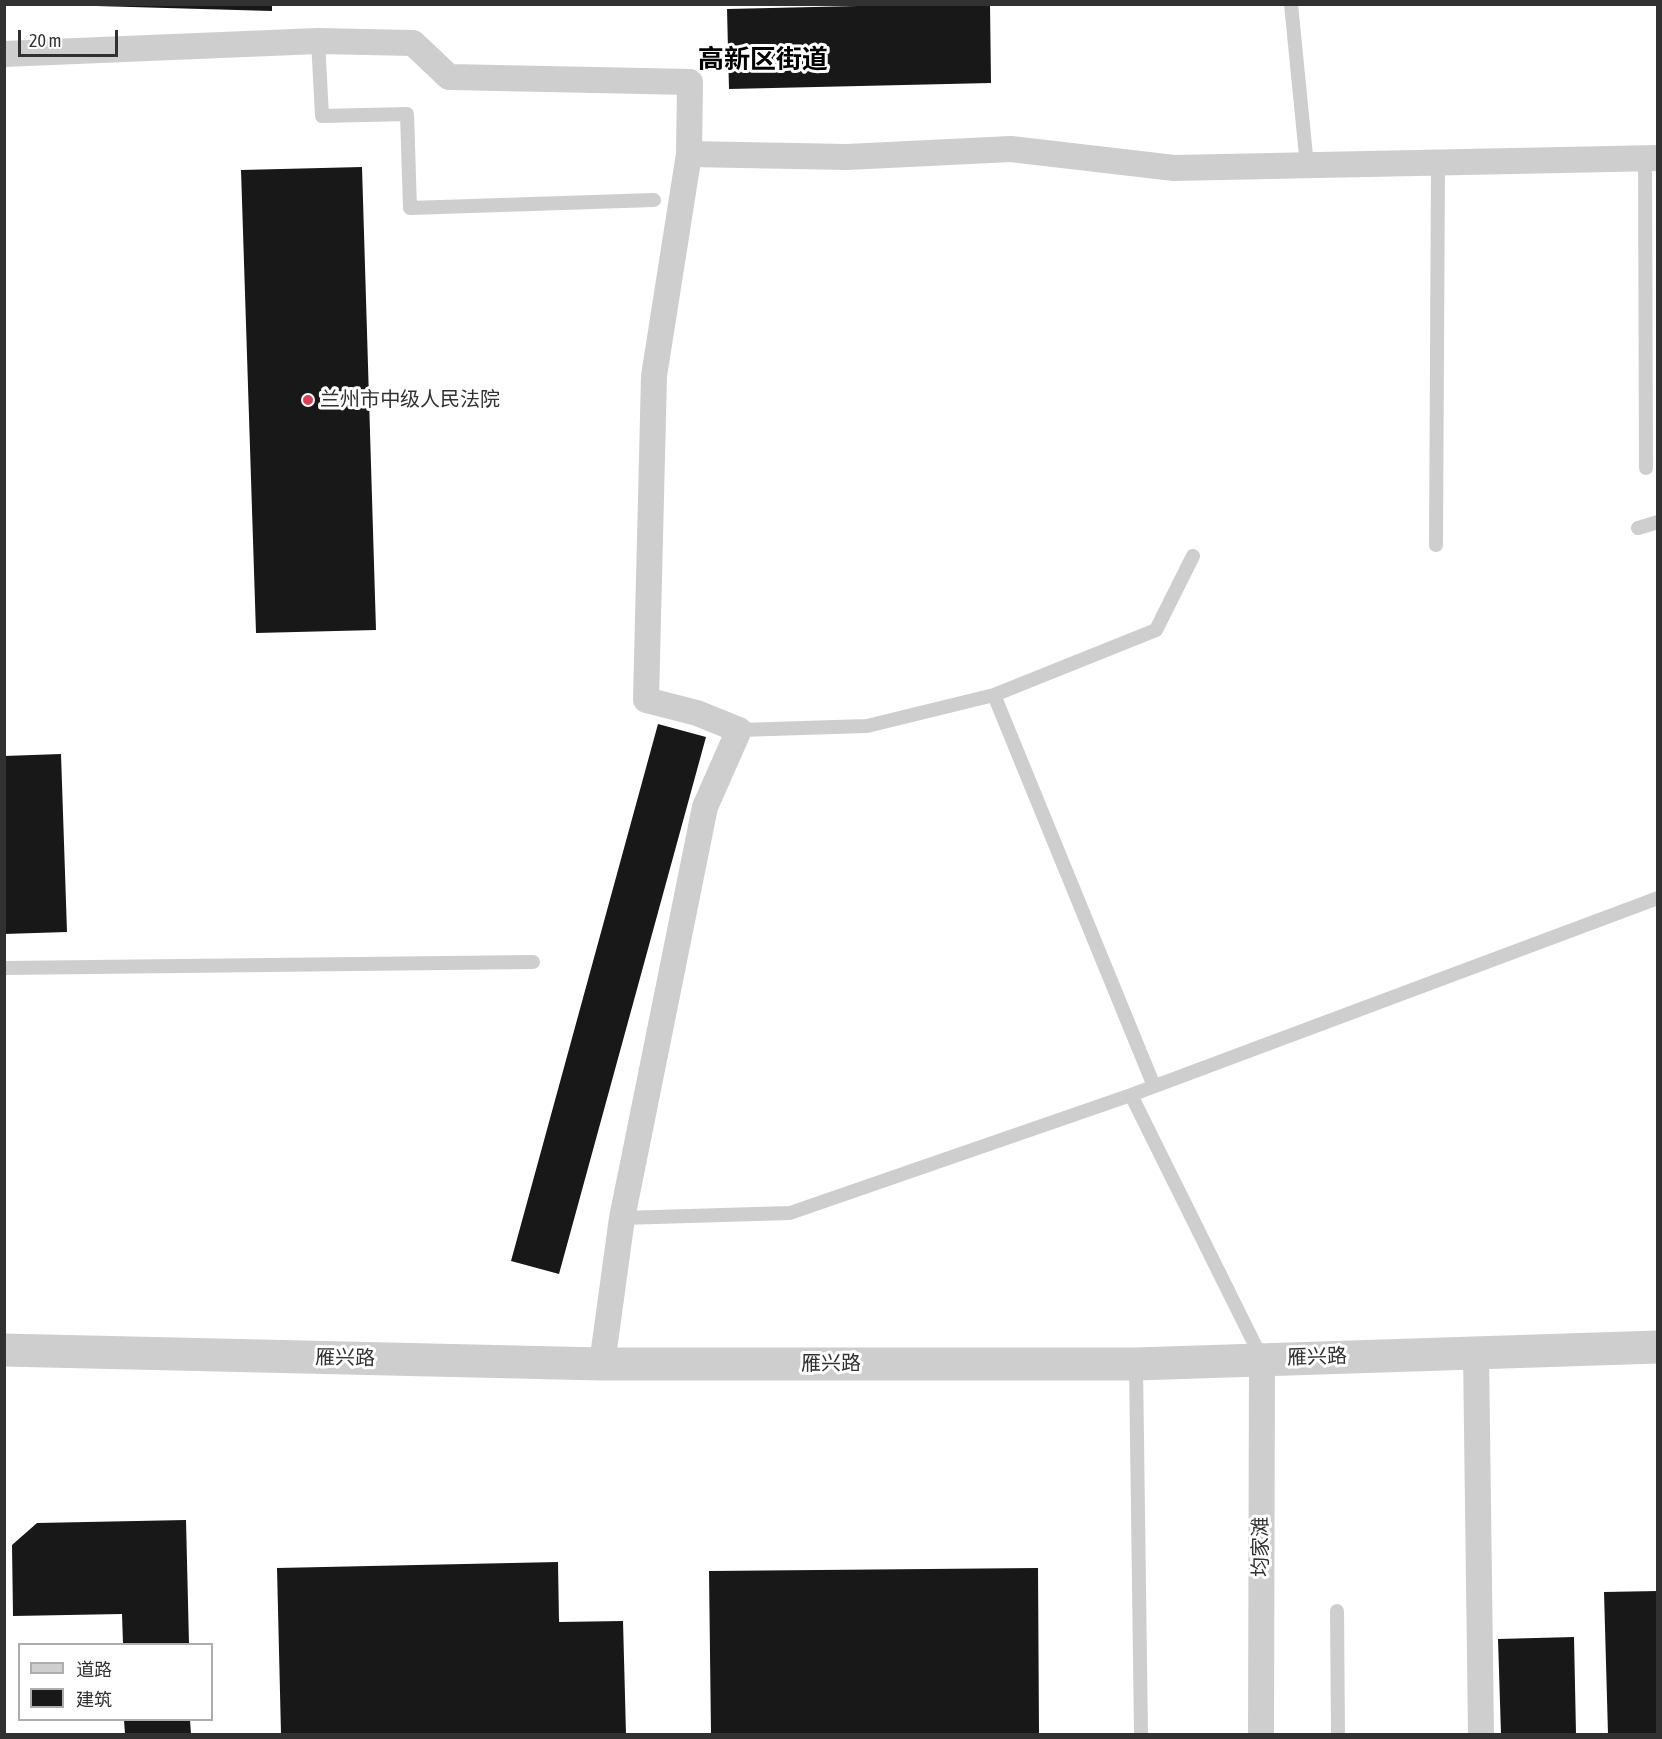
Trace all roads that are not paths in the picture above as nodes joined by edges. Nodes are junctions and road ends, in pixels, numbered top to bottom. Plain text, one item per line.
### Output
1 (1291, 4) edge
2 (318, 41) junction
3 (4, 54) edge
4 (689, 154) junction
5 (1651, 158) edge
6 (1438, 163) junction
7 (1307, 166) junction
8 (654, 200) dead end
9 (1646, 468) dead end
10 (1658, 522) edge
11 (1638, 528) dead end
12 (1436, 545) dead end
13 (1192, 556) dead end
14 (994, 695) junction
15 (739, 730) junction
16 (1658, 898) edge
17 (533, 962) dead end
18 (4, 968) edge
19 (1154, 1086) junction
20 (1131, 1095) junction
21 (622, 1218) junction
22 (1658, 1347) edge
23 (4, 1350) edge
24 (1476, 1352) junction
25 (1262, 1359) junction
26 (602, 1364) junction
27 (1136, 1365) junction
28 (1337, 1611) dead end
29 (1141, 1734) edge
30 (1261, 1734) edge
31 (1338, 1734) edge
32 (1482, 1734) edge

1 - 7 lane
2 - 3 street
2 - 4 street
2 - 8 lane
4 - 7 street
4 - 15 street
5 - 6 street
5 - 9 lane
6 - 7 street
6 - 12 lane
10 - 11 lane
13 - 14 lane
14 - 15 lane
14 - 19 lane
15 - 21 street
16 - 19 lane
17 - 18 lane
19 - 20 lane
20 - 21 lane
20 - 25 lane
21 - 26 street
22 - 24 street, 雁兴路
23 - 26 street, 雁兴路
24 - 25 street, 雁兴路
24 - 32 street
25 - 27 street, 雁兴路
25 - 30 street, 均家滩
26 - 27 street, 雁兴路
27 - 29 lane
28 - 31 lane

